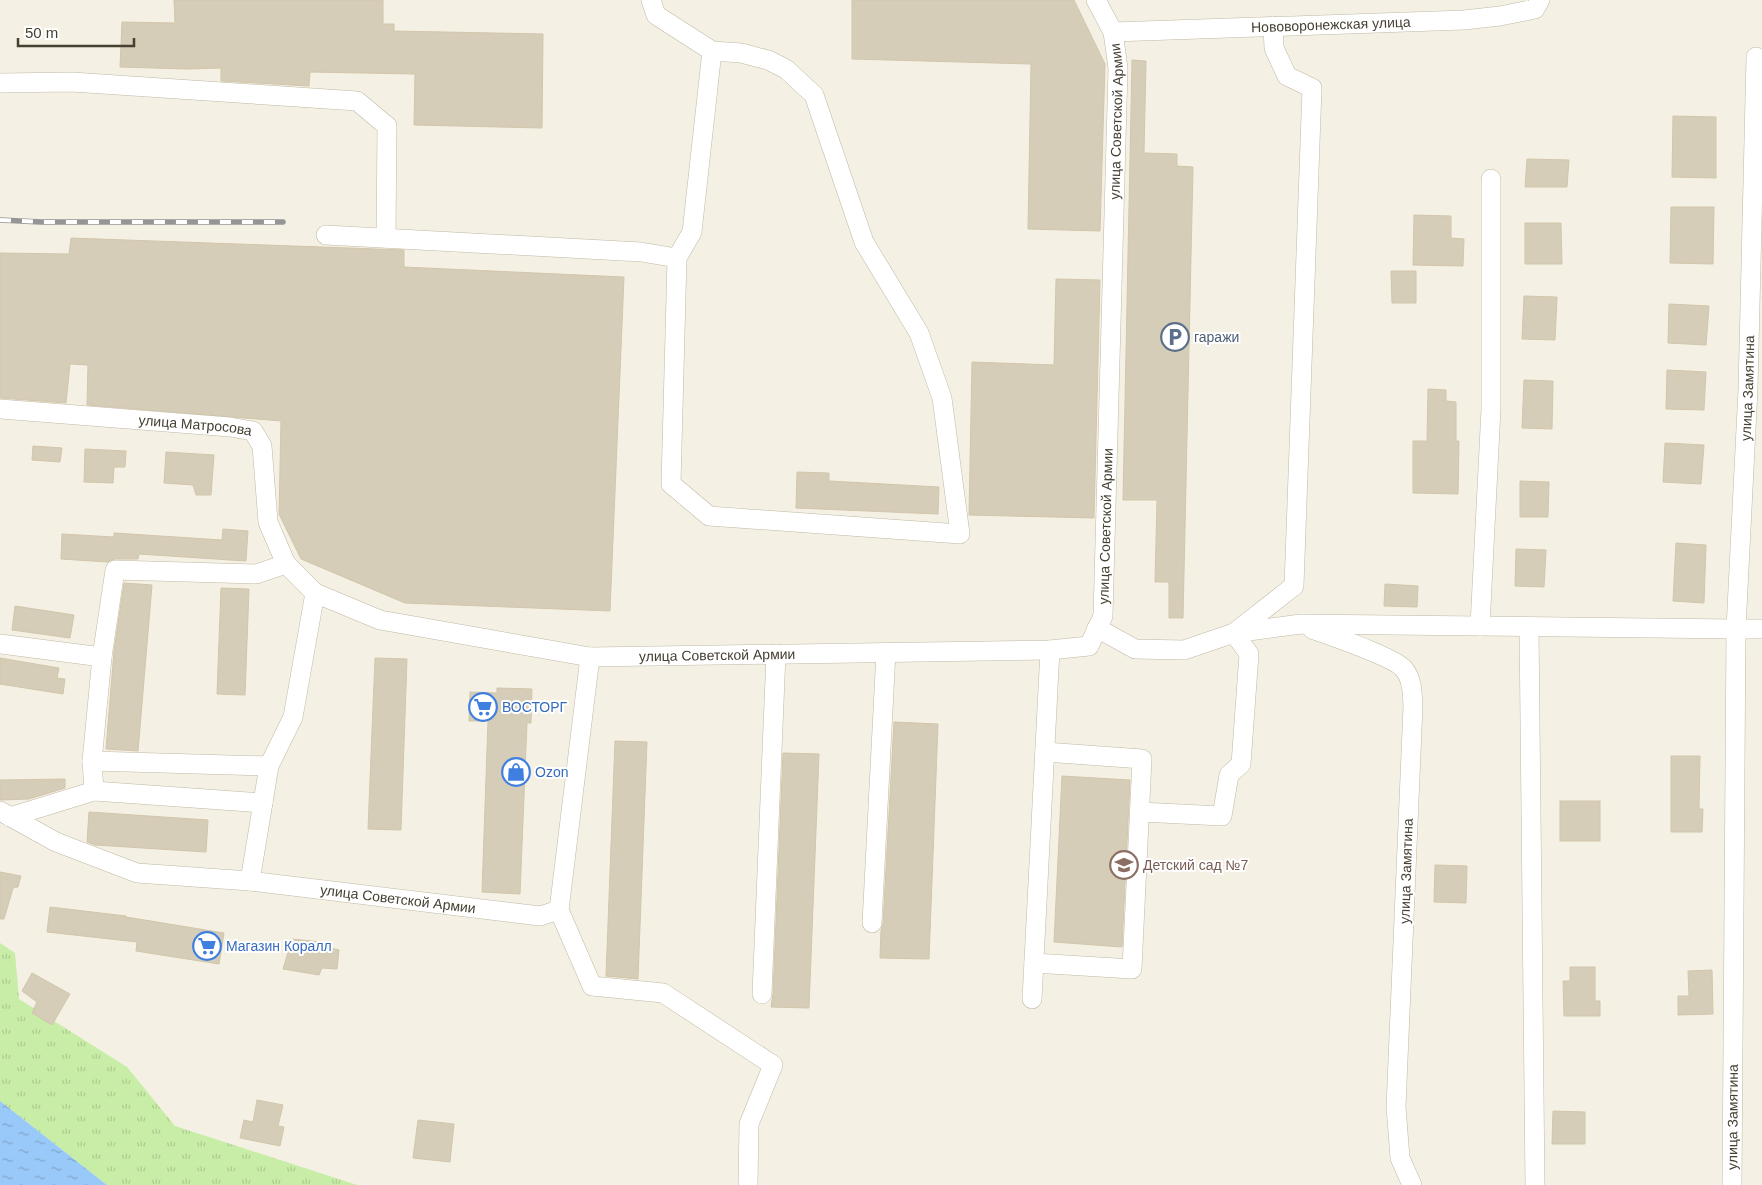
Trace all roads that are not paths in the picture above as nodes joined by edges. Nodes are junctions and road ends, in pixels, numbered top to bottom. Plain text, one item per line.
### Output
1 (651, 0) edge
2 (1096, 0) edge
3 (1540, 0) edge
4 (1273, 26) junction
5 (1113, 32) junction
6 (712, 51) junction
7 (1756, 57) dead end
8 (0, 83) edge
9 (1491, 179) dead end
10 (326, 235) dead end
11 (386, 238) junction
12 (677, 258) junction
13 (0, 408) edge
14 (286, 564) junction
15 (315, 593) junction
16 (1301, 624) junction
17 (1480, 626) junction
18 (1529, 627) junction
19 (1097, 628) junction
20 (1736, 629) junction
21 (1762, 629) edge
22 (1234, 632) junction
23 (0, 644) edge
24 (1050, 650) junction
25 (886, 652) junction
26 (776, 654) junction
27 (102, 657) junction
28 (590, 658) junction
29 (1045, 752) junction
30 (92, 761) junction
31 (269, 766) junction
32 (94, 791) junction
33 (263, 803) junction
34 (1140, 812) junction
35 (5, 814) edge
36 (250, 880) junction
37 (559, 910) junction
38 (872, 923) dead end
39 (1034, 963) junction
40 (762, 994) dead end
41 (1032, 999) dead end
42 (748, 1185) edge
43 (1412, 1185) edge
44 (1535, 1185) edge
45 (1732, 1185) edge

1 - 6 street
2 - 5 street, улица Советской Армии
3 - 4 street, Нововоронежская улица
4 - 5 street, Нововоронежская улица
4 - 22 street
5 - 19 street, улица Советской Армии
6 - 12 street
6 - 12 street
7 - 20 street, улица Замятина
8 - 11 street
9 - 17 street
10 - 11 street
11 - 12 street
13 - 14 street, улица Матросова
14 - 15 street, улица Советской Армии
14 - 27 street
15 - 28 street, улица Советской Армии
15 - 31 street
16 - 17 street, улица Замятина
16 - 22 street, улица Замятина
16 - 43 street, улица Замятина
17 - 18 street, улица Замятина
18 - 20 street, улица Замятина
18 - 44 street
19 - 22 street, улица Замятина
19 - 24 street, улица Советской Армии
20 - 21 street, улица Замятина
20 - 45 street, улица Замятина
22 - 34 street
23 - 27 street
24 - 25 street, улица Советской Армии
24 - 29 street
25 - 26 street, улица Советской Армии
25 - 38 street
26 - 28 street, улица Советской Армии
26 - 40 street
27 - 30 street
28 - 37 street
29 - 34 street
29 - 39 street
30 - 31 street
30 - 32 street
31 - 33 street
32 - 33 street
32 - 35 street, улица Советской Армии
33 - 36 street
34 - 39 street
35 - 36 street, улица Советской Армии
36 - 37 street, улица Советской Армии
37 - 42 street
39 - 41 street

